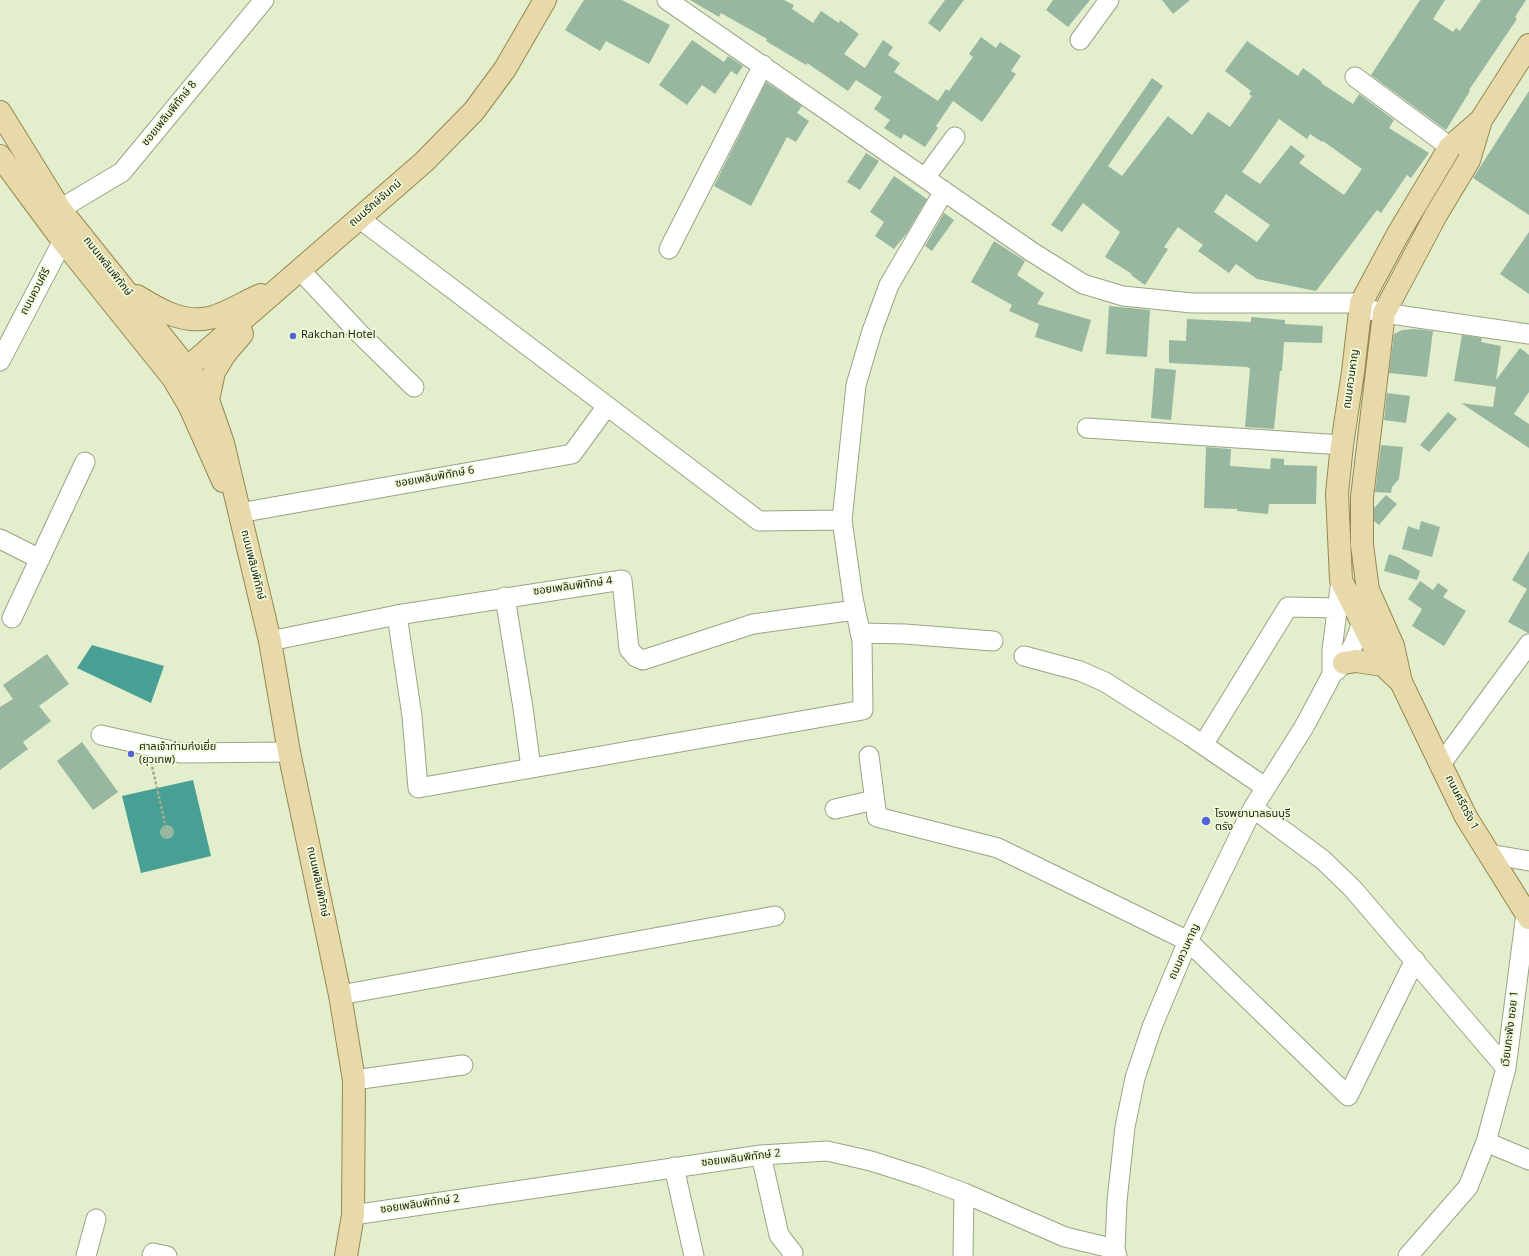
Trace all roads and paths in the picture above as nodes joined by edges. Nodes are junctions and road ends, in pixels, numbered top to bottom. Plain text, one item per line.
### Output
1 (264, 0) edge
2 (545, 0) edge
3 (667, 0) edge
4 (1109, 0) edge
5 (692, 7) edge
6 (1080, 40) dead end
7 (1529, 45) edge
8 (763, 65) junction
9 (1355, 77) dead end
10 (1, 118) edge
11 (1481, 120) junction
12 (955, 137) dead end
13 (1450, 147) junction
14 (0, 156) edge
15 (925, 178) junction
16 (944, 191) junction
17 (360, 219) junction
18 (65, 224) junction
19 (668, 249) dead end
20 (300, 270) junction
21 (283, 285) junction
22 (122, 287) junction
23 (1361, 303) junction
24 (1384, 313) junction
25 (1529, 334) edge
26 (0, 361) edge
27 (180, 373) junction
28 (414, 387) dead end
29 (208, 400) junction
30 (607, 406) junction
31 (1087, 428) dead end
32 (1342, 444) junction
33 (85, 462) dead end
34 (239, 513) junction
35 (842, 520) junction
36 (0, 539) edge
37 (40, 558) junction
38 (1341, 580) junction
39 (1368, 590) junction
40 (505, 597) junction
41 (1337, 608) junction
42 (855, 610) junction
43 (398, 615) junction
44 (12, 618) dead end
45 (1362, 622) junction
46 (860, 632) junction
47 (270, 641) junction
48 (993, 641) dead end
49 (1529, 644) edge
50 (1024, 656) dead end
51 (1383, 665) junction
52 (1338, 669) junction
53 (1402, 682) junction
54 (101, 735) dead end
55 (1203, 745) junction
56 (148, 746) junction
57 (289, 752) junction
58 (869, 756) dead end
59 (1441, 764) junction
60 (531, 768) junction
61 (1265, 787) junction
62 (874, 800) junction
63 (1253, 808) junction
64 (835, 809) dead end
65 (165, 823) dead end
66 (1489, 854) junction
67 (1529, 861) edge
68 (775, 916) dead end
69 (1527, 916) edge
70 (1188, 941) junction
71 (1415, 960) junction
72 (340, 995) junction
73 (463, 1065) dead end
74 (1506, 1068) junction
75 (354, 1080) junction
76 (1486, 1142) junction
77 (761, 1155) junction
78 (1529, 1160) edge
79 (674, 1167) junction
80 (964, 1193) junction
81 (353, 1215) junction
82 (96, 1219) dead end
83 (1116, 1252) edge
84 (86, 1256) edge
85 (152, 1256) edge
86 (166, 1256) edge
87 (346, 1256) edge
88 (694, 1256) edge
89 (792, 1256) edge
90 (963, 1256) edge
91 (1408, 1256) edge

1 - 18 street, ซอยเพลินพิทักษ์ 8
2 - 17 main road, ถนนรักษ์จันทน์
3 - 5 street
4 - 6 street
5 - 8 street
7 - 11 main road, ถนนควนหาญ
8 - 15 street
8 - 19 street
9 - 13 street
10 - 18 main road, ถนนเพลินพิทักษ์
11 - 13 main road, ถนนควนหาญ
11 - 24 main road, ถนนควนหาญ
12 - 15 street
13 - 23 main road, ถนนควนหาญ
14 - 18 main road, ถนนเพลินพิทักษ์
15 - 16 street
16 - 23 street
16 - 35 street
17 - 20 main road, ถนนรักษ์จันทน์
17 - 30 street
18 - 22 main road, ถนนเพลินพิทักษ์
18 - 26 street, ถนนควนคีรี
18 - 27 main road, ถนนเพลินพิทักษ์
20 - 21 main road, ถนนรักษ์จันทน์
20 - 28 street
21 - 22 main road
21 - 27 main road, ถนนรักษ์จันทน์
21 - 29 main road
22 - 27 main road, ถนนเพลินพิทักษ์
23 - 24 street
23 - 32 main road, ถนนควนหาญ
24 - 25 street
24 - 39 main road, ถนนควนหาญ
27 - 29 main road, ถนนเพลินพิทักษ์
27 - 34 main road, ถนนเพลินพิทักษ์
29 - 34 main road, ถนนเพลินพิทักษ์
30 - 34 street, ซอยเพลินพิทักษ์ 6
30 - 35 street
31 - 32 street
32 - 38 main road, ถนนควนหาญ
33 - 37 street
34 - 47 main road, ถนนเพลินพิทักษ์
35 - 42 street
36 - 37 street
37 - 44 street
38 - 41 street, ถนนควนหาญ
38 - 45 main road, ถนนศรีตรัง 1
39 - 45 street, ถนนควนหาญ
39 - 53 main road, ถนนศรีตรัง 1
40 - 42 street, ซอยเพลินพิทักษ์ 4
40 - 43 street, ซอยเพลินพิทักษ์ 4
40 - 60 street
41 - 52 street, ถนนควนหาญ
41 - 55 street
42 - 46 street
43 - 47 street, ซอยเพลินพิทักษ์ 4
43 - 60 street
45 - 51 main road, ถนนศรีตรัง 1
45 - 52 street, ถนนควนหาญ
46 - 48 street
46 - 60 street
47 - 57 main road, ถนนเพลินพิทักษ์
49 - 59 street
50 - 55 street
51 - 52 main road
51 - 53 main road, ถนนศรีตรัง 1
52 - 61 street, ถนนควนหาญ
53 - 59 main road, ถนนศรีตรัง 1
54 - 56 street
55 - 61 street
56 - 57 street
56 - 65 path
57 - 72 main road, ถนนเพลินพิทักษ์
58 - 62 street
59 - 66 main road, ถนนศรีตรัง 1
61 - 63 street, ถนนควนหาญ
62 - 64 street
62 - 70 street
63 - 70 street, ถนนควนหาญ
63 - 71 street
66 - 67 street
66 - 69 main road, ถนนศรีตรัง 1
68 - 72 street
69 - 74 street, เวียนกะพัง ซอย 1
70 - 71 street
70 - 83 street, ถนนควนหาญ
71 - 74 street
72 - 75 main road, ถนนเพลินพิทักษ์
73 - 75 street
74 - 76 street, เวียนกะพัง ซอย 1
75 - 81 main road, ถนนเพลินพิทักษ์
76 - 78 street
76 - 91 street, เวียนกะพัง ซอย 1
77 - 79 street, ซอยเพลินพิทักษ์ 2
77 - 80 street, ซอยเพลินพิทักษ์ 2
77 - 89 street
79 - 81 street, ซอยเพลินพิทักษ์ 2
79 - 88 street
80 - 83 street, ซอยเพลินพิทักษ์ 2
80 - 90 street
81 - 87 main road, ถนนเพลินพิทักษ์
82 - 84 street
85 - 86 street

